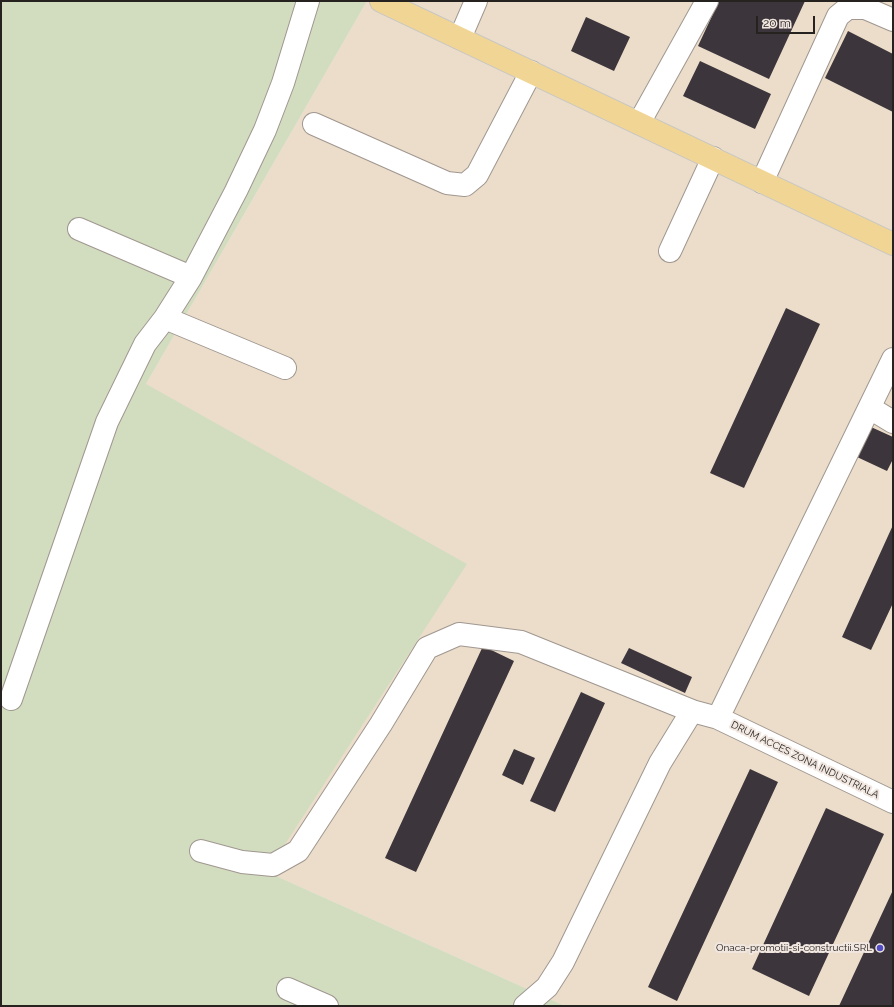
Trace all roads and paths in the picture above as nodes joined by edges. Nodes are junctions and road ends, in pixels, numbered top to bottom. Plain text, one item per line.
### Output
1 (308, 1) edge
2 (381, 1) edge
3 (476, 1) edge
4 (707, 1) edge
5 (893, 20) edge
6 (460, 38) junction
7 (531, 72) junction
8 (639, 123) junction
9 (314, 124) dead end
10 (713, 158) junction
11 (762, 182) junction
12 (79, 229) dead end
13 (893, 244) edge
14 (670, 251) dead end
15 (191, 276) junction
16 (165, 318) junction
17 (893, 360) edge
18 (285, 368) dead end
19 (870, 408) junction
20 (893, 422) edge
21 (11, 699) dead end
22 (692, 711) junction
23 (718, 718) junction
24 (893, 802) edge
25 (201, 851) dead end
26 (288, 989) dead end
27 (327, 1006) edge
28 (526, 1006) edge

1 - 15 lane
2 - 6 main road
3 - 6 lane
4 - 8 lane
5 - 11 lane
6 - 7 main road
7 - 8 main road
7 - 9 lane
8 - 10 main road
10 - 11 main road
10 - 14 lane
11 - 13 main road
12 - 15 lane
15 - 16 lane
16 - 18 lane
16 - 21 lane
17 - 19 lane
19 - 20 lane
19 - 23 lane
22 - 23 lane, DRUM ACCES ZONA INDUSTRIALA
22 - 25 lane, DRUM ACCES ZONA INDUSTRIALA
22 - 28 lane
23 - 24 lane, DRUM ACCES ZONA INDUSTRIALA
26 - 27 lane

